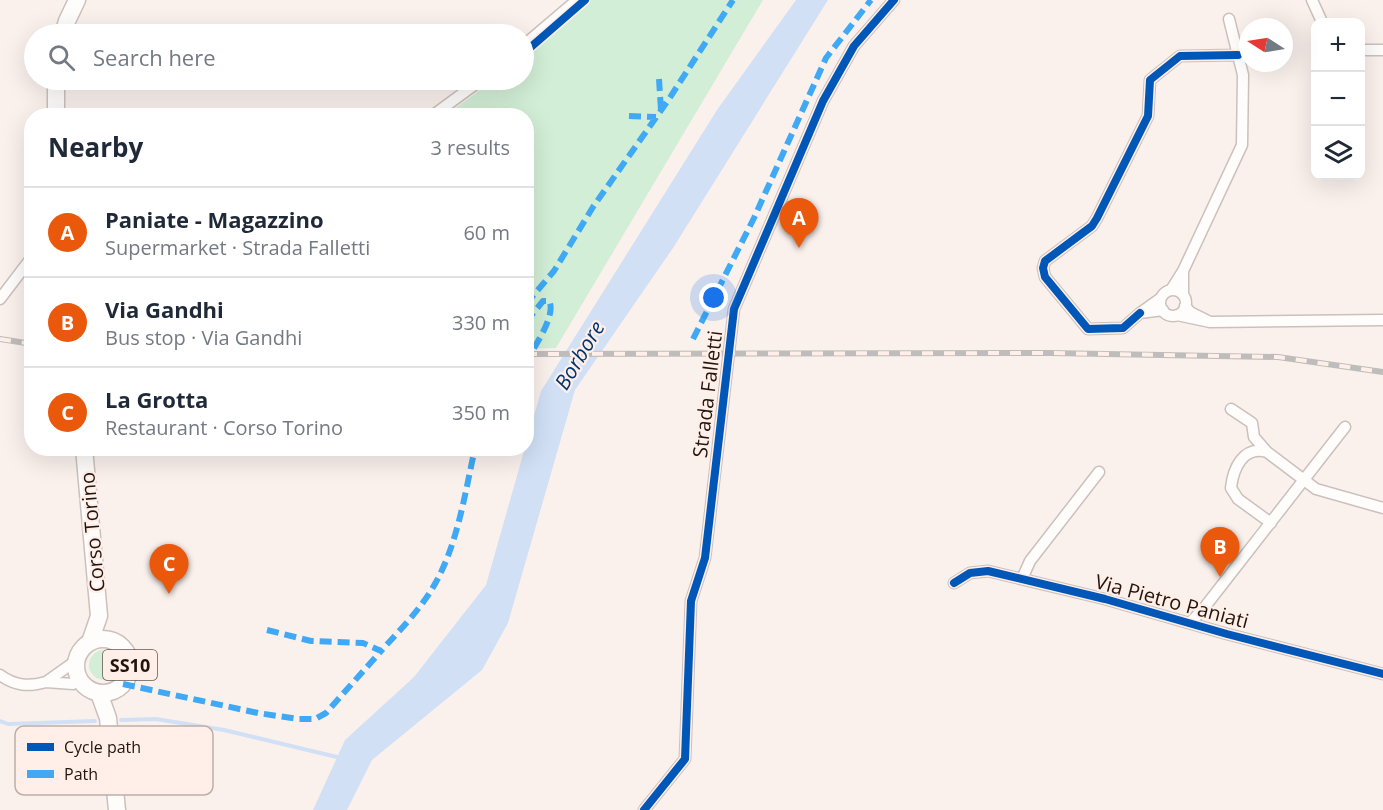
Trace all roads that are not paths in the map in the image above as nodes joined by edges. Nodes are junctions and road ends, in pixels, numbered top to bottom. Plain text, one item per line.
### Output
1 (65, 0) edge
2 (77, 0) edge
3 (577, 0) edge
4 (894, 0) edge
5 (1312, 0) edge
6 (1320, 18) edge
7 (1229, 19) dead end
8 (65, 24) edge
9 (67, 24) edge
10 (534, 37) edge
11 (1365, 50) edge
12 (1383, 50) edge
13 (1238, 55) junction
14 (56, 90) edge
15 (467, 90) edge
16 (56, 108) edge
17 (443, 108) edge
18 (24, 268) edge
19 (1183, 271) junction
20 (1171, 290) junction
21 (1183, 295) junction
22 (1161, 298) junction
23 (0, 299) edge
24 (1185, 306) junction
25 (1163, 310) junction
26 (1140, 313) junction
27 (1177, 315) junction
28 (1383, 320) edge
29 (1210, 322) junction
30 (1231, 409) dead end
31 (1345, 427) dead end
32 (1267, 452) junction
33 (85, 456) edge
34 (1099, 472) dead end
35 (1305, 481) junction
36 (1383, 508) edge
37 (1271, 523) junction
38 (1022, 579) junction
39 (954, 583) dead end
40 (99, 616) junction
41 (1190, 623) junction
42 (112, 640) junction
43 (90, 642) junction
44 (77, 660) junction
45 (1383, 674) edge
46 (0, 675) edge
47 (80, 680) junction
48 (46, 682) junction
49 (117, 689) junction
50 (99, 693) junction
51 (108, 718) junction
52 (109, 726) edge
53 (116, 795) edge
54 (117, 810) edge
55 (644, 810) edge

1 - 8 main road
2 - 9 main road
3 - 10 street
4 - 55 street, Strada Falletti
5 - 6 street
7 - 13 street
11 - 12 street
13 - 19 street
13 - 26 street
14 - 16 main road
15 - 17 street
18 - 23 street
19 - 20 street
19 - 21 street
20 - 21 street
20 - 22 street
21 - 24 street
22 - 25 street
22 - 26 street
24 - 27 street
24 - 29 street
25 - 26 street
25 - 27 street
27 - 29 street
28 - 29 street
30 - 32 street
31 - 35 street
32 - 35 street
32 - 37 street
33 - 40 main road, Corso Torino / SS10
34 - 38 street
35 - 36 street
35 - 37 street
37 - 41 street
38 - 39 street, Via Pietro Paniati
38 - 41 street, Via Pietro Paniati
40 - 42 main road, Corso Torino / SS10
40 - 43 main road, Corso Torino / SS10
41 - 45 street, Via Pietro Paniati
42 - 43 main road, SS10
42 - 49 main road, Corso Torino / SS10
43 - 44 main road, Corso Torino / SS10
44 - 47 main road, SS10
44 - 48 street
46 - 48 street
47 - 48 street
47 - 50 main road, SS10
49 - 50 main road, SS10
49 - 51 main road, Corso Torino / SS10
50 - 51 main road, Corso Torino / SS10
51 - 52 main road, Corso Torino / SS10
53 - 54 main road, Corso Torino / SS10

